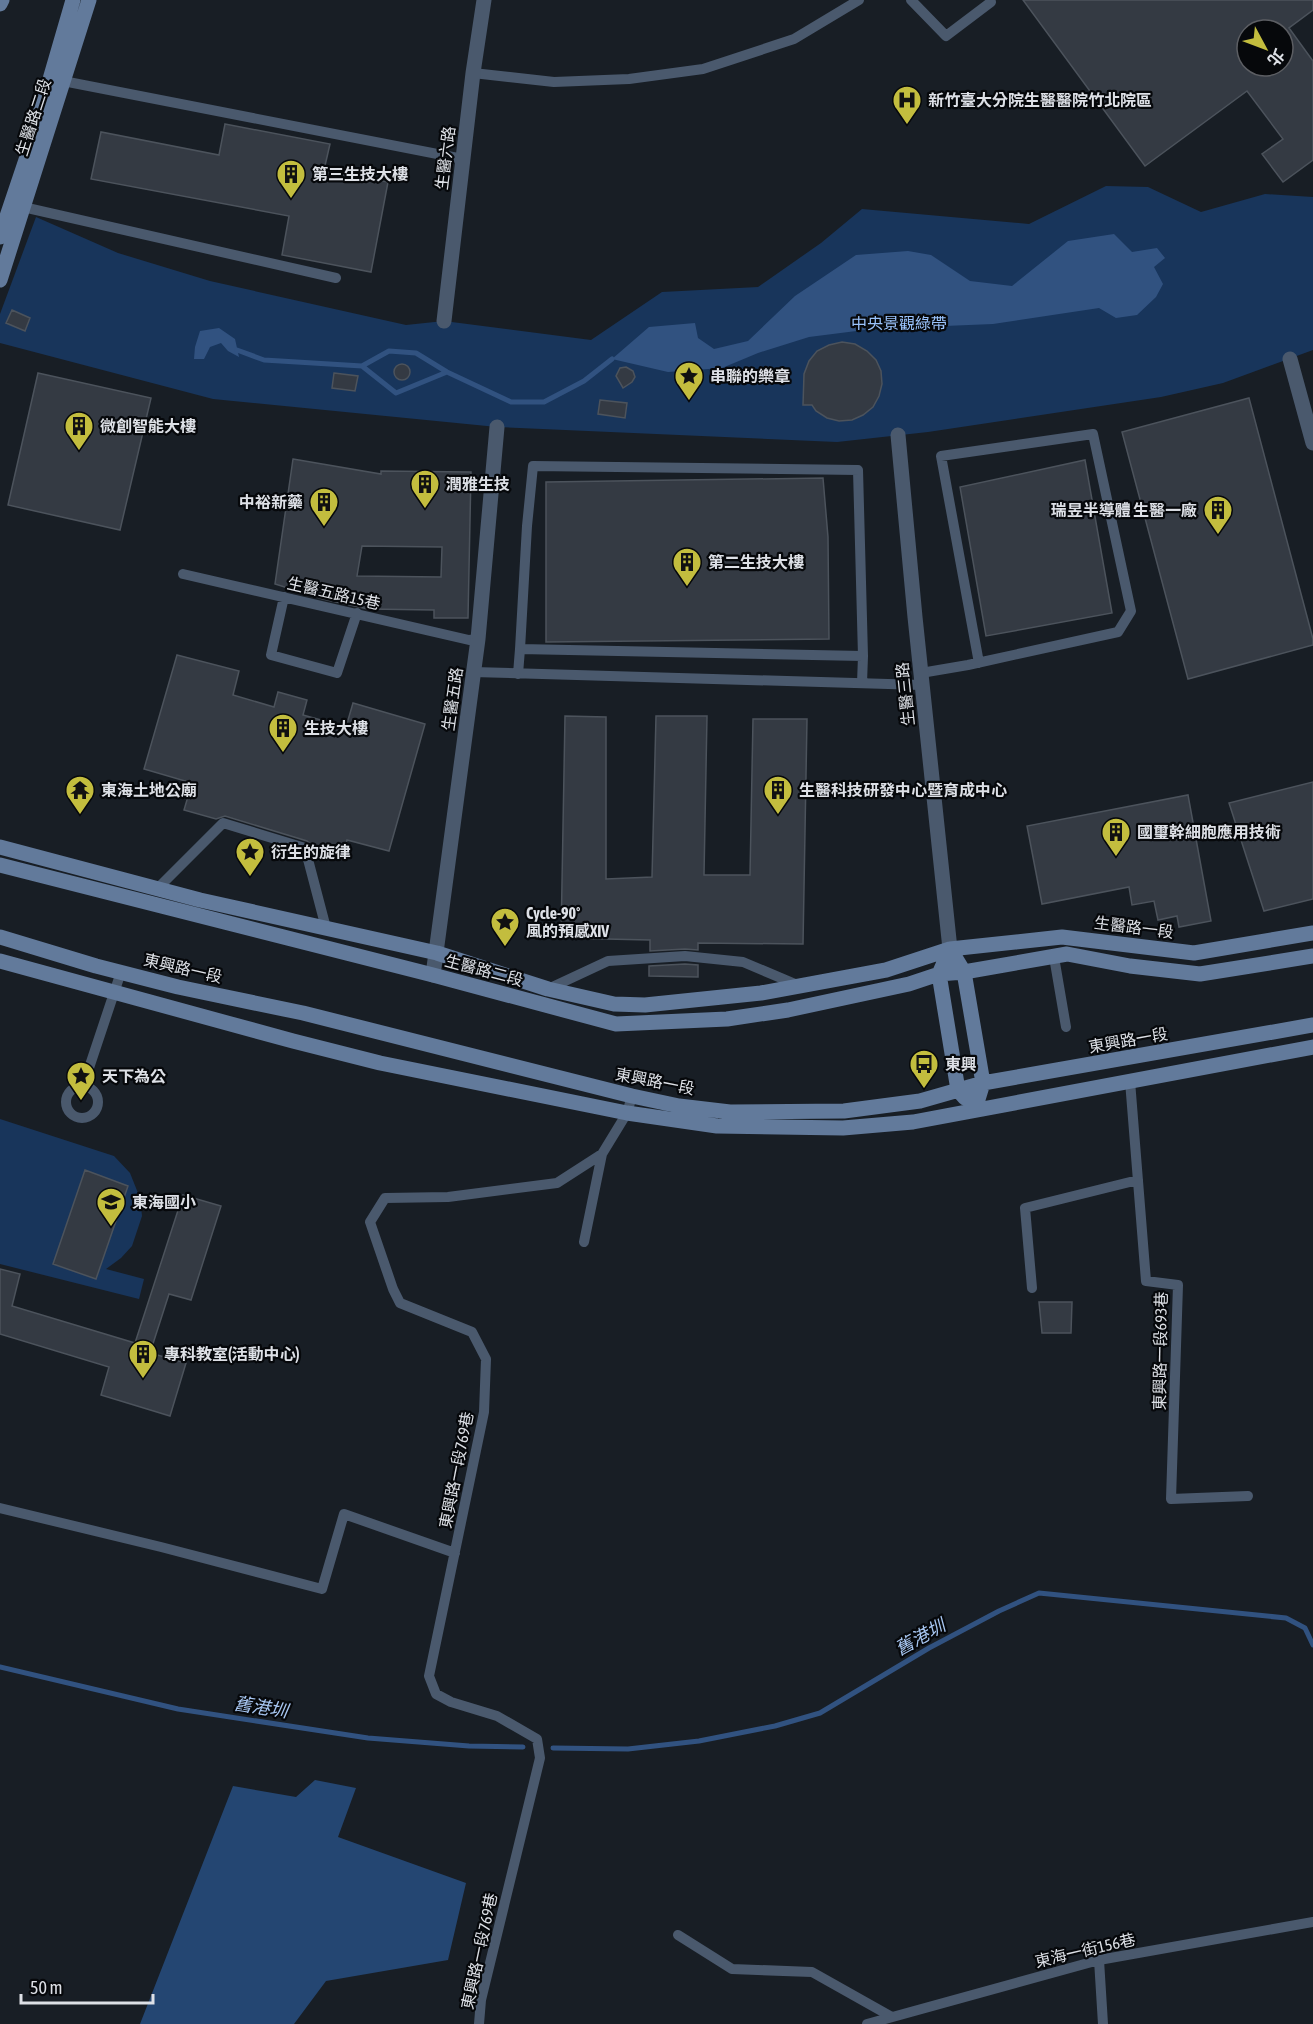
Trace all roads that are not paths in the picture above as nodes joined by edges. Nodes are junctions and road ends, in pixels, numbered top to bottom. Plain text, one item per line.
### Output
1 (73, 0) edge
2 (89, 0) edge
3 (484, 0) edge
4 (859, 0) edge
5 (914, 1) edge
6 (991, 2) dead end
7 (473, 73) junction
8 (63, 81) junction
9 (463, 159) junction
10 (23, 207) junction
11 (0, 237) edge
12 (336, 278) dead end
13 (0, 280) edge
14 (444, 321) dead end
15 (1290, 359) dead end
16 (497, 427) dead end
17 (898, 435) dead end
18 (1313, 443) edge
19 (183, 574) dead end
20 (284, 597) junction
21 (357, 613) junction
22 (478, 639) junction
23 (520, 649) junction
24 (862, 656) junction
25 (979, 663) junction
26 (473, 672) junction
27 (518, 674) junction
28 (921, 679) junction
29 (862, 683) junction
30 (0, 847) edge
31 (0, 865) edge
32 (157, 889) junction
33 (326, 928) junction
34 (1313, 933) edge
35 (0, 937) edge
36 (950, 949) junction
37 (437, 953) junction
38 (1313, 956) edge
39 (1054, 957) junction
40 (0, 961) edge
41 (121, 972) junction
42 (964, 972) junction
43 (939, 974) junction
44 (433, 975) junction
45 (800, 986) junction
46 (548, 989) junction
47 (114, 992) junction
48 (1313, 1025) edge
49 (1066, 1027) dead end
50 (1313, 1047) edge
51 (1130, 1081) junction
52 (983, 1083) junction
53 (83, 1086) dead end
54 (958, 1090) junction
55 (632, 1096) junction
56 (975, 1109) junction
57 (627, 1113) junction
58 (602, 1154) junction
59 (1138, 1180) junction
60 (584, 1242) dead end
61 (1032, 1288) dead end
62 (1248, 1496) dead end
63 (0, 1508) edge
64 (455, 1553) junction
65 (1311, 1925) edge
66 (678, 1935) dead end
67 (1099, 1960) junction
68 (892, 2017) junction
69 (479, 2024) edge
70 (867, 2024) edge
71 (1103, 2024) edge

1 - 11 street, 生醫路二段
2 - 8 street, 生醫路二段
3 - 7 street, 生醫六路
4 - 7 lane
5 - 6 lane
7 - 9 street, 生醫六路
8 - 9 lane
8 - 10 street, 生醫路二段
9 - 14 street, 生醫六路
10 - 12 lane
10 - 13 street, 生醫路二段
15 - 18 street
16 - 22 street, 生醫五路
17 - 28 street, 生醫三路
19 - 20 lane, 生醫五路15巷
20 - 21 lane, 生醫五路15巷
20 - 21 lane
21 - 22 lane, 生醫五路15巷
22 - 26 street, 生醫五路
23 - 24 lane
23 - 24 lane
23 - 27 lane
24 - 29 lane
25 - 25 lane
25 - 28 lane
26 - 27 lane
26 - 37 street, 生醫五路
27 - 29 lane
28 - 29 lane
28 - 36 street, 生醫三路
30 - 32 street, 生醫路二段
31 - 44 street, 生醫路二段
32 - 33 street, 生醫路二段
32 - 33 lane
33 - 37 street, 生醫路二段
34 - 36 street, 生醫路一段
35 - 41 street, 東興路一段
36 - 42 street
36 - 43 street
36 - 45 street, 生醫路二段
37 - 44 street, 生醫五路
37 - 46 street, 生醫路二段
38 - 39 street
39 - 42 street
39 - 49 lane
40 - 47 street, 東興路一段
41 - 47 lane
41 - 55 street, 東興路一段
42 - 43 street, 生醫路二段
42 - 52 street
43 - 44 street, 生醫路二段
43 - 54 street
45 - 46 street, 生醫路二段
45 - 46 lane
47 - 53 lane
47 - 57 street, 東興路一段
48 - 52 street, 東興路一段
50 - 51 street, 東興路一段
51 - 56 street, 東興路一段
51 - 59 lane, 東興路一段693巷
52 - 54 street, 東興路一段
52 - 56 street
54 - 55 street, 東興路一段
54 - 56 street
55 - 57 lane, 東興路一段769巷
56 - 57 street, 東興路一段
57 - 58 lane, 東興路一段769巷
58 - 60 lane
58 - 64 lane, 東興路一段769巷
59 - 61 lane
59 - 62 lane, 東興路一段693巷
63 - 64 lane
64 - 69 lane, 東興路一段769巷
65 - 67 lane, 東海一街156巷
66 - 68 lane
67 - 68 lane, 東海一街156巷
67 - 71 lane
68 - 70 lane, 東海一街156巷

